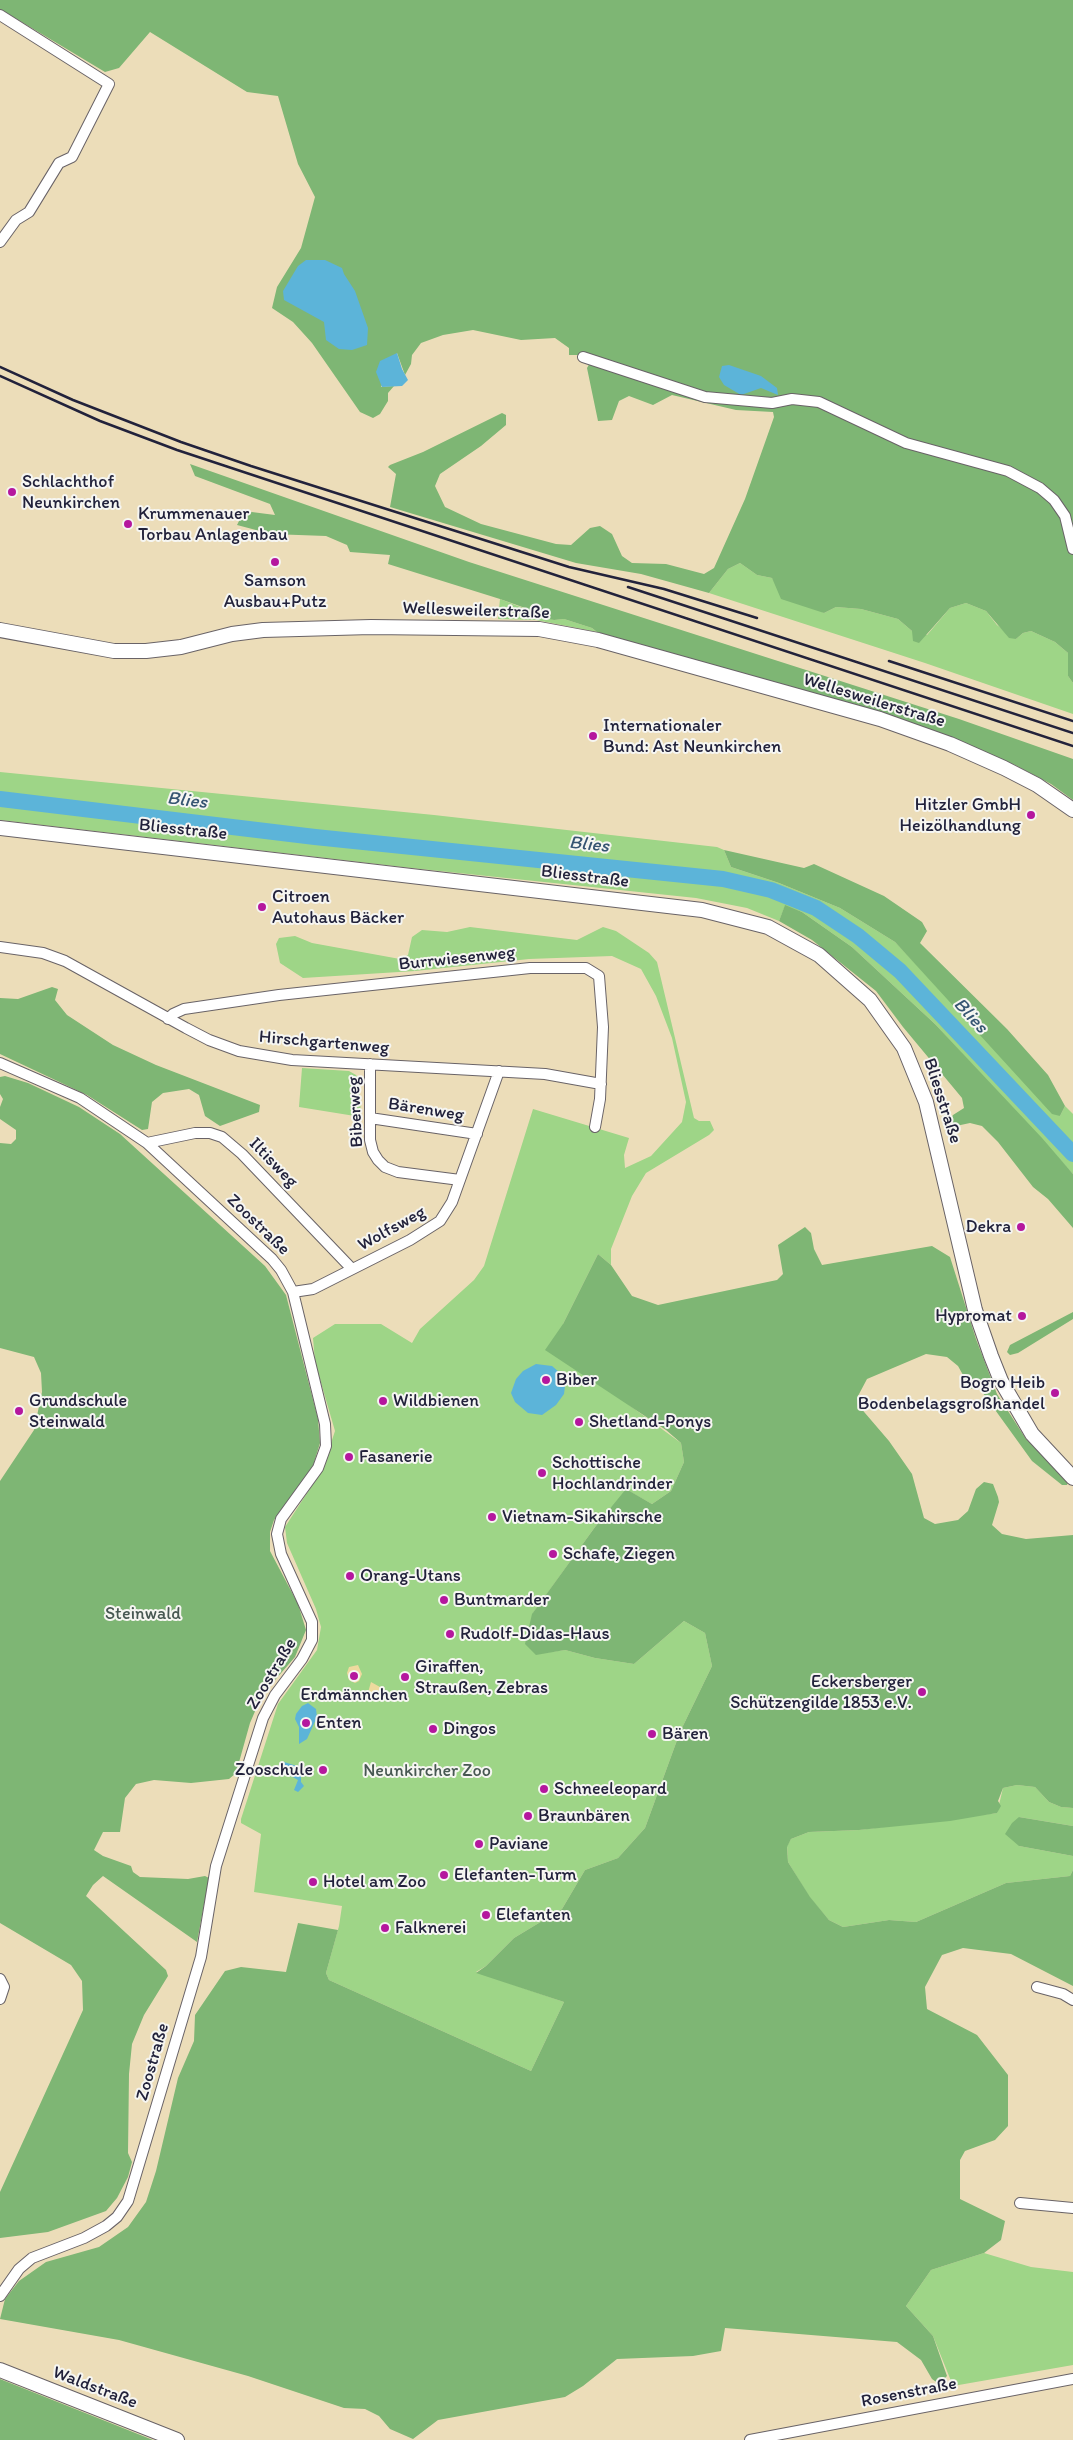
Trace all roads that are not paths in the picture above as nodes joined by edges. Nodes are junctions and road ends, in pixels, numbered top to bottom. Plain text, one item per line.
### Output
1 (0, 15) edge
2 (0, 242) edge
3 (583, 357) dead end
4 (1073, 549) edge
5 (0, 630) edge
6 (1073, 810) edge
7 (0, 828) edge
8 (0, 947) edge
9 (168, 1019) junction
10 (0, 1063) edge
11 (370, 1064) junction
12 (499, 1071) junction
13 (601, 1084) junction
14 (370, 1118) junction
15 (594, 1127) dead end
16 (477, 1134) junction
17 (148, 1143) junction
18 (460, 1180) junction
19 (352, 1269) junction
20 (293, 1292) junction
21 (1073, 1478) edge
22 (0, 1979) edge
23 (1038, 1987) dead end
24 (0, 1999) edge
25 (1073, 2000) edge
26 (1020, 2203) dead end
27 (1073, 2208) edge
28 (0, 2296) edge
29 (0, 2370) edge
30 (1073, 2379) edge
31 (177, 2440) edge
32 (750, 2440) edge

1 - 2 street
3 - 4 street
5 - 6 main road, Wellesweilerstraße
7 - 21 main road, Bliesstraße
8 - 9 street, Hirschgartenweg
9 - 11 street, Hirschgartenweg
9 - 13 street, Burrwiesenweg
10 - 17 street, Zoostraße
11 - 12 street, Hirschgartenweg
11 - 14 street, Biberweg
12 - 13 street, Hirschgartenweg
12 - 16 street, Wolfsweg
13 - 15 street, Burrwiesenweg
14 - 16 street, Bärenweg
14 - 18 street, Biberweg
16 - 18 street, Wolfsweg
17 - 19 street, Iltisweg
17 - 20 street, Zoostraße
18 - 19 street, Wolfsweg
19 - 20 street, Wolfsweg
20 - 28 street, Zoostraße
22 - 24 street
23 - 25 street
26 - 27 street
29 - 31 main road, Waldstraße
30 - 32 street, Rosenstraße

